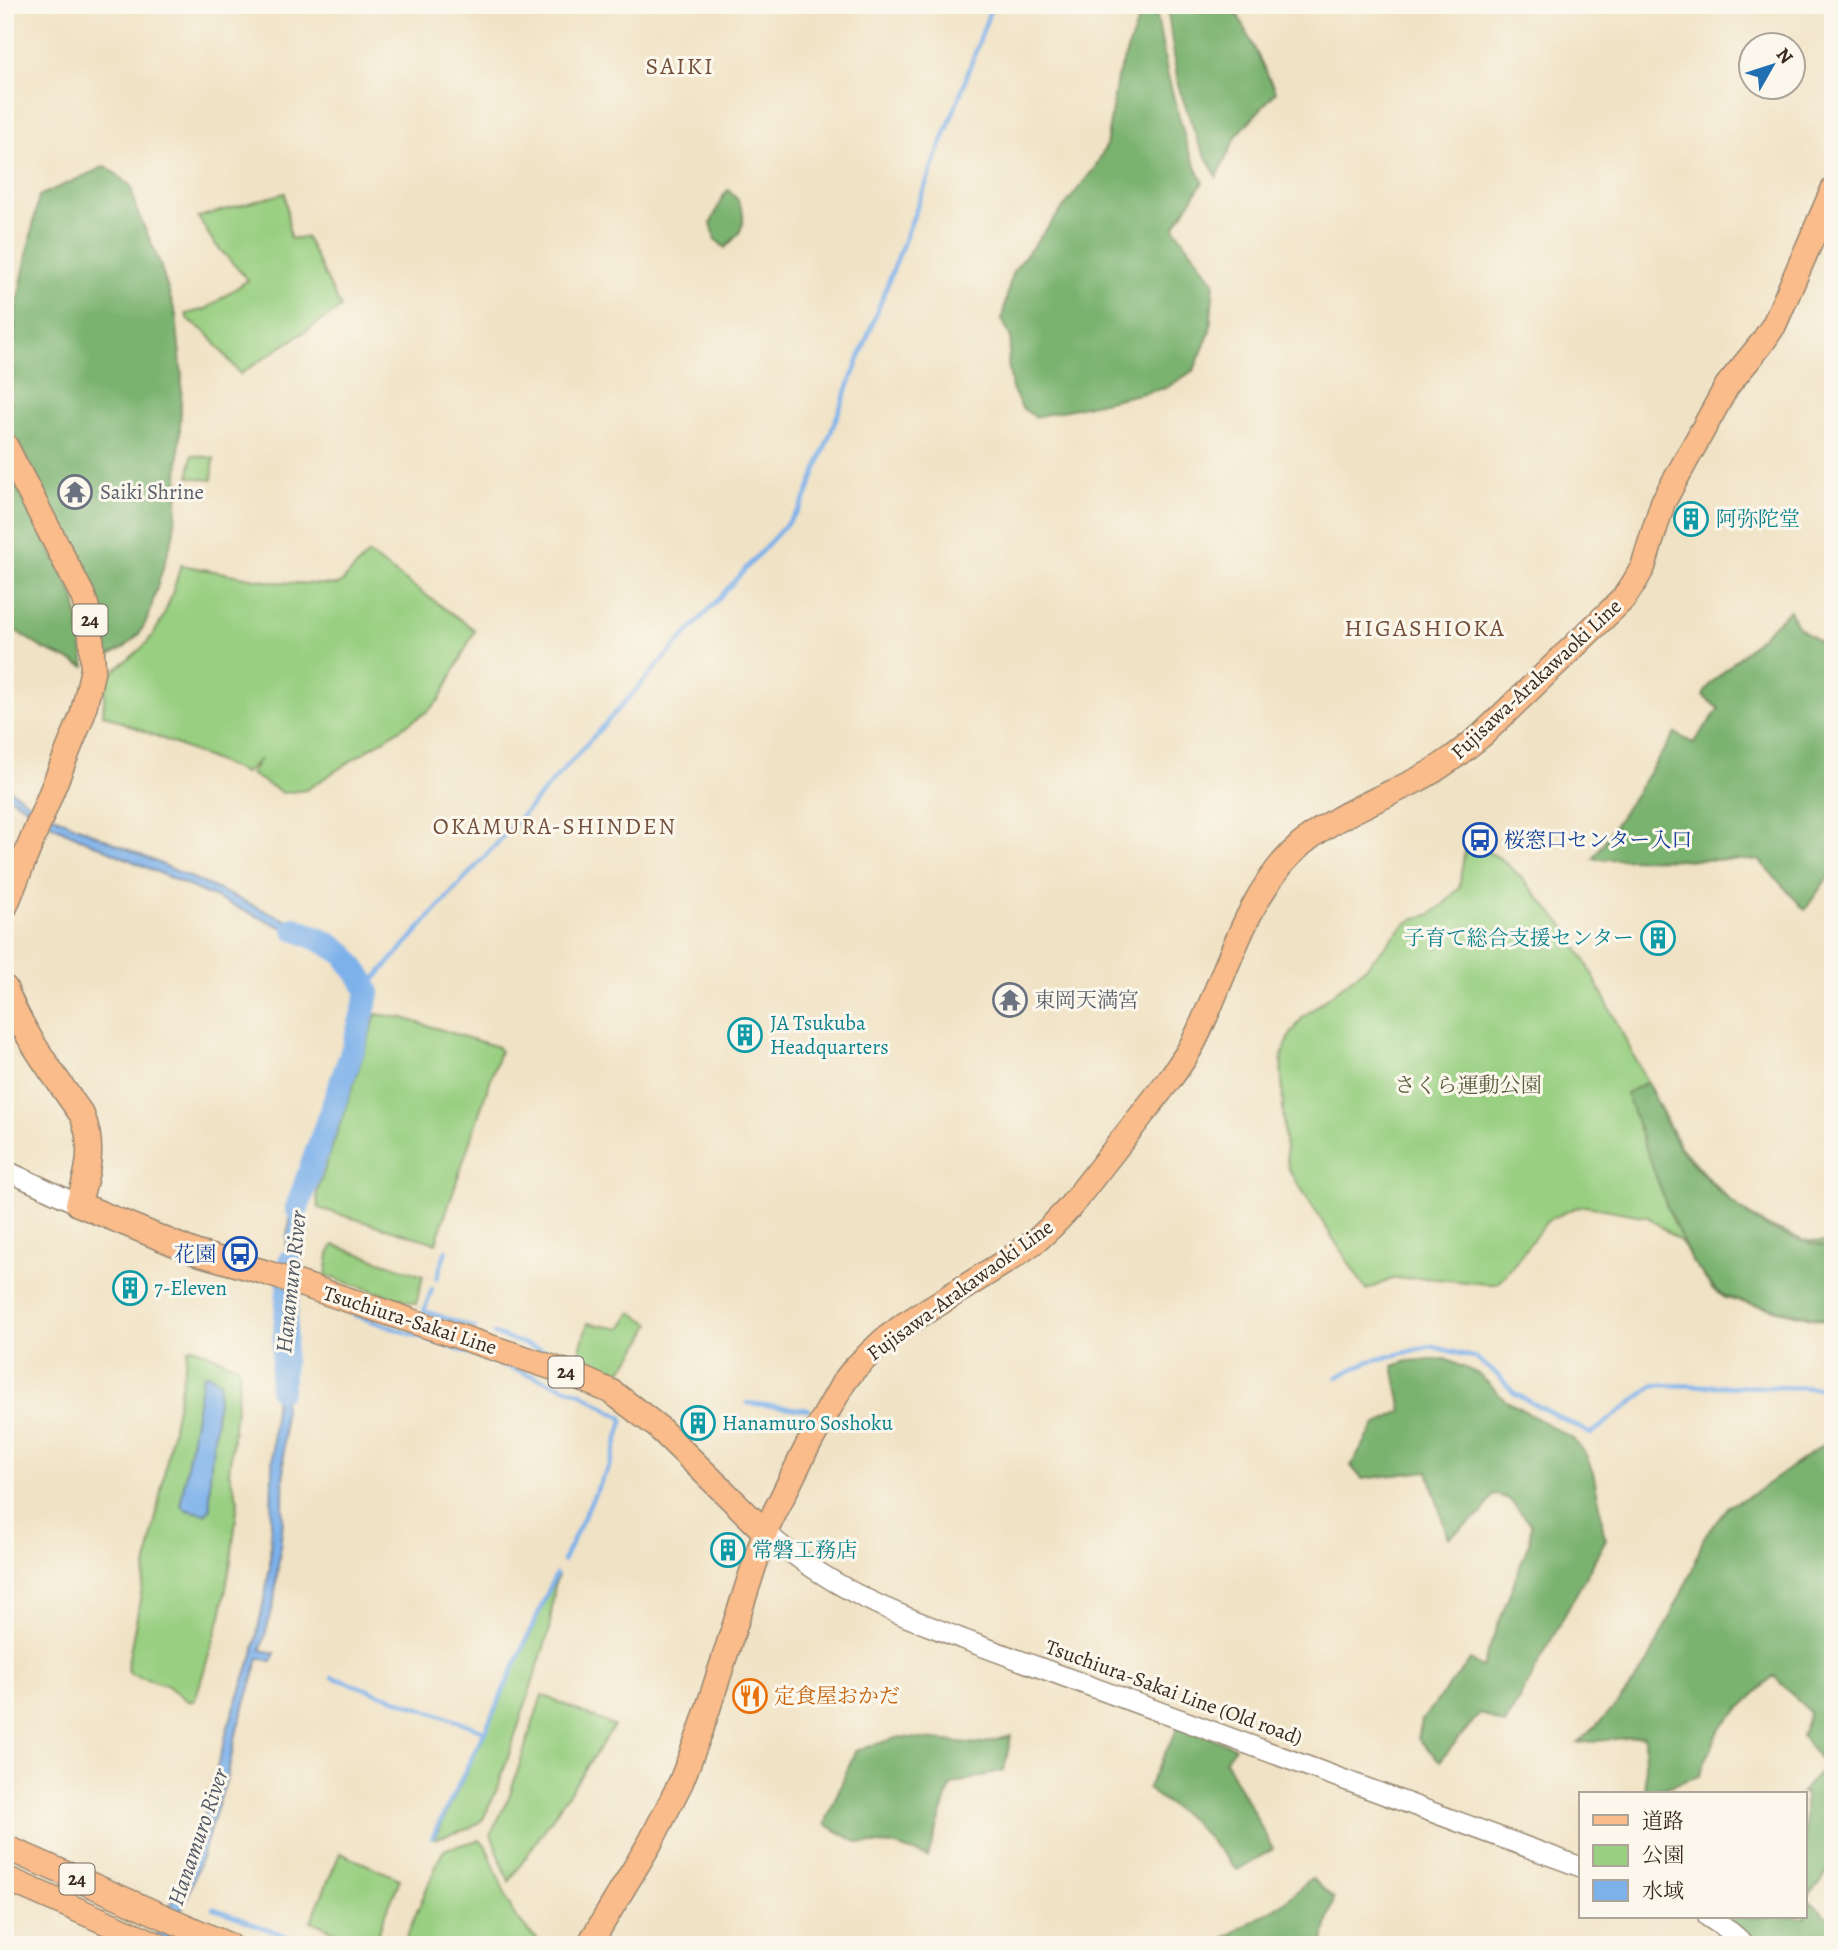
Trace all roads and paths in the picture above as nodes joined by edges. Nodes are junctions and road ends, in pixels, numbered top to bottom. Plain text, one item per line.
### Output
1 (1833, 190) edge
2 (5, 445) edge
3 (5, 907) edge
4 (5, 988) edge
5 (5, 1170) edge
6 (78, 1204) junction
7 (765, 1532) junction
8 (5, 1847) edge
9 (1579, 1866) edge
10 (5, 1878) edge
11 (1710, 1918) edge
12 (148, 1940) edge
13 (228, 1945) edge
14 (589, 1945) edge
15 (1746, 1945) edge

1 - 7 main road, Fujisawa-Arakawaoki Line
2 - 3 main road, 24
4 - 6 main road
5 - 6 street
6 - 7 main road, Tsuchiura-Sakai Line / 24
7 - 9 street, Tsuchiura-Sakai Line (Old road)
7 - 14 main road, Fujisawa-Arakawaoki Line
8 - 13 main road, 24
10 - 12 main road, 24
11 - 15 street

